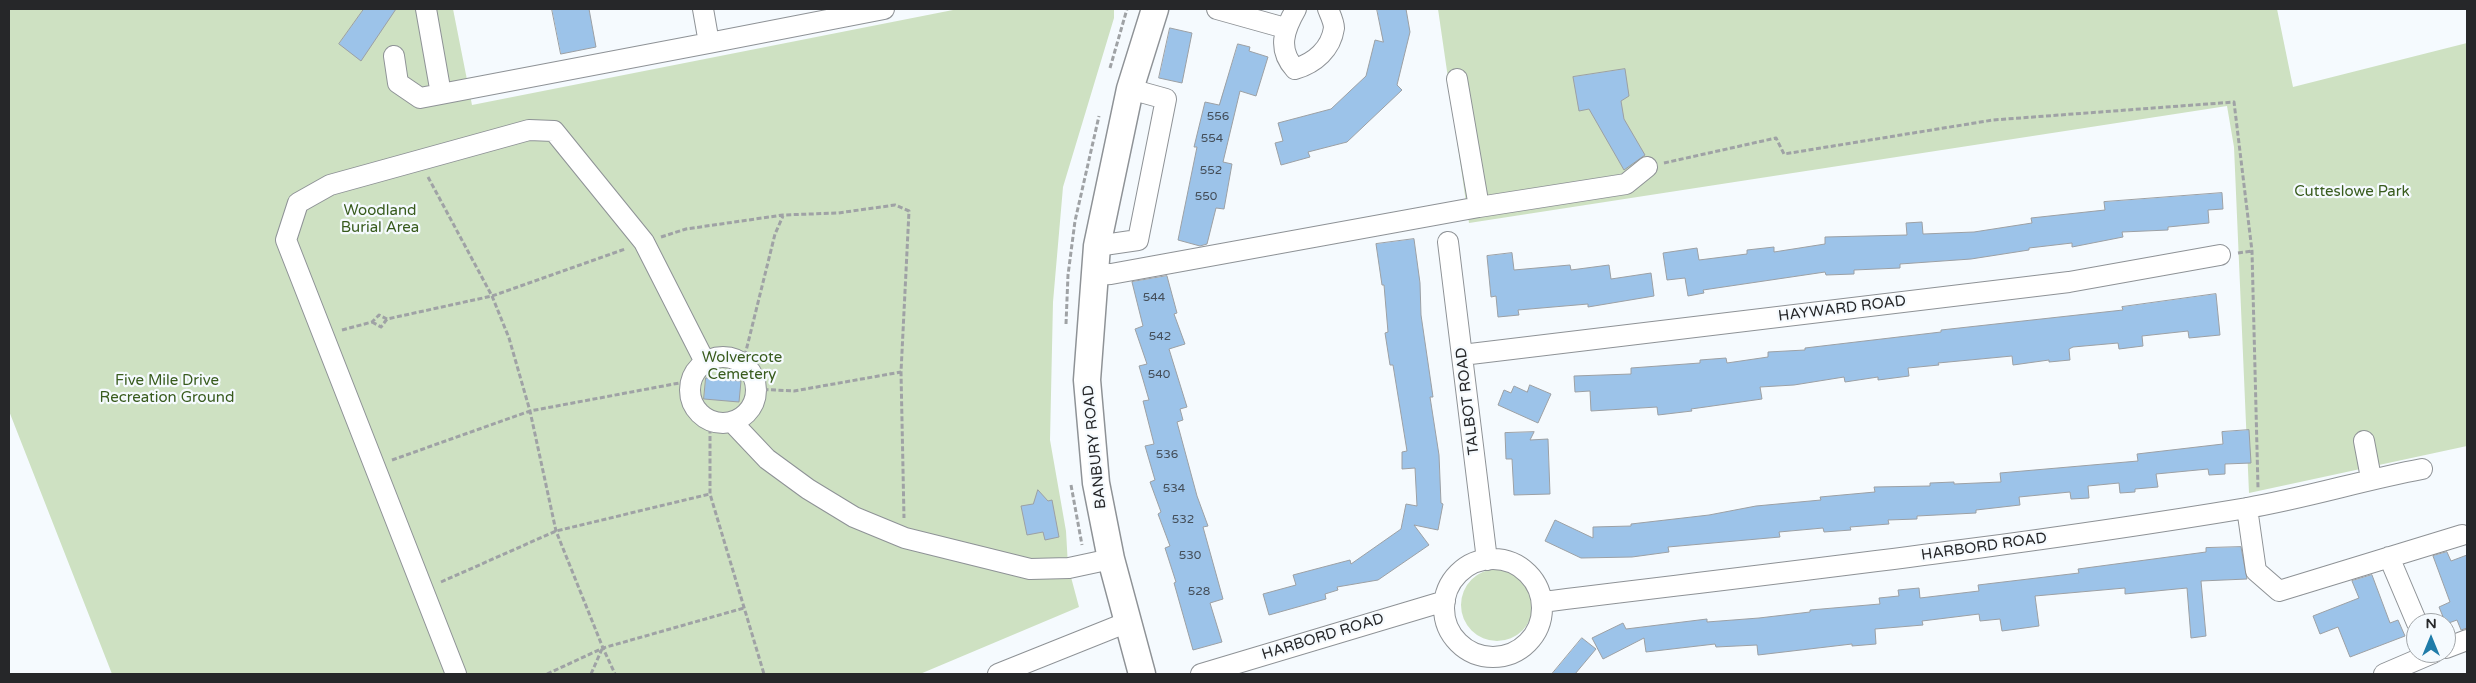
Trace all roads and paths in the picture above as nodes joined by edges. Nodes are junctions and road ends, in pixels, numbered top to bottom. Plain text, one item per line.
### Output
1 (426, 9) edge
2 (703, 9) edge
3 (884, 9) edge
4 (1155, 9) edge
5 (1217, 9) edge
6 (1296, 9) edge
7 (1328, 9) edge
8 (1285, 28) junction
9 (709, 43) junction
10 (394, 56) dead end
11 (1457, 79) dead end
12 (1130, 89) junction
13 (441, 94) junction
14 (420, 161) junction
15 (1647, 167) joint
16 (1479, 207) junction
17 (783, 215) junction
18 (644, 242) junction
19 (1448, 242) dead end
20 (1097, 246) junction
21 (2220, 255) dead end
22 (1094, 275) junction
23 (492, 296) junction
24 (387, 319) junction
25 (372, 322) junction
26 (324, 335) junction
27 (1462, 355) junction
28 (705, 362) junction
29 (743, 364) junction
30 (901, 372) junction
31 (690, 382) junction
32 (756, 389) junction
33 (530, 412) junction
34 (710, 422) junction
35 (732, 422) junction
36 (2364, 441) dead end
37 (374, 466) junction
38 (2422, 469) dead end
39 (2371, 478) junction
40 (710, 494) junction
41 (2254, 507) junction
42 (556, 531) junction
43 (2462, 535) dead end
44 (905, 538) junction
45 (2389, 557) junction
46 (1111, 559) junction
47 (1487, 560) junction
48 (423, 590) junction
49 (1445, 601) junction
50 (1542, 602) junction
51 (744, 608) junction
52 (2412, 613) edge
53 (1128, 622) junction
54 (603, 648) junction
55 (2409, 663) edge
56 (1494, 666) edge
57 (456, 674) edge
58 (547, 674) edge
59 (591, 674) edge
60 (615, 674) edge
61 (764, 674) edge
62 (998, 674) edge
63 (1142, 674) edge
64 (1201, 674) edge
65 (2384, 674) edge

1 - 13 street
2 - 9 street
3 - 9 street
4 - 12 main road, BANBURY ROAD
5 - 8 street
6 - 8 street
7 - 8 street
9 - 13 street
10 - 13 street
11 - 16 street
12 - 20 main road, BANBURY ROAD
12 - 20 street
14 - 18 street
14 - 23 path
14 - 26 street
15 - 16 street
15 - 41 path
16 - 22 street
17 - 18 path
17 - 29 path
17 - 30 path
18 - 23 path
18 - 28 street
19 - 27 street, TALBOT ROAD
20 - 22 main road, BANBURY ROAD
21 - 27 street, HAYWARD ROAD
22 - 46 main road, BANBURY ROAD
23 - 24 path
23 - 33 path
24 - 25 path
24 - 25 path
25 - 26 path
26 - 37 street
27 - 47 street, TALBOT ROAD
28 - 29 street
28 - 31 street
29 - 32 street
30 - 32 path
30 - 44 path
31 - 33 path
31 - 34 street
32 - 35 street
33 - 37 path
33 - 42 path
34 - 35 street
34 - 40 path
35 - 44 street
36 - 39 street
37 - 48 street
38 - 39 street, HARBORD ROAD
39 - 41 street, HARBORD ROAD
40 - 42 path
40 - 51 path
41 - 45 street
41 - 50 street, HARBORD ROAD
42 - 48 path
42 - 54 path
43 - 45 street
44 - 46 street
45 - 52 street
46 - 53 main road, BANBURY ROAD
47 - 49 street
47 - 50 street
48 - 57 street
49 - 56 street
49 - 64 street, HARBORD ROAD
50 - 56 street
51 - 54 path
51 - 61 path
53 - 62 street
53 - 63 main road, BANBURY ROAD
54 - 58 path
54 - 59 path
54 - 60 path
55 - 65 street

